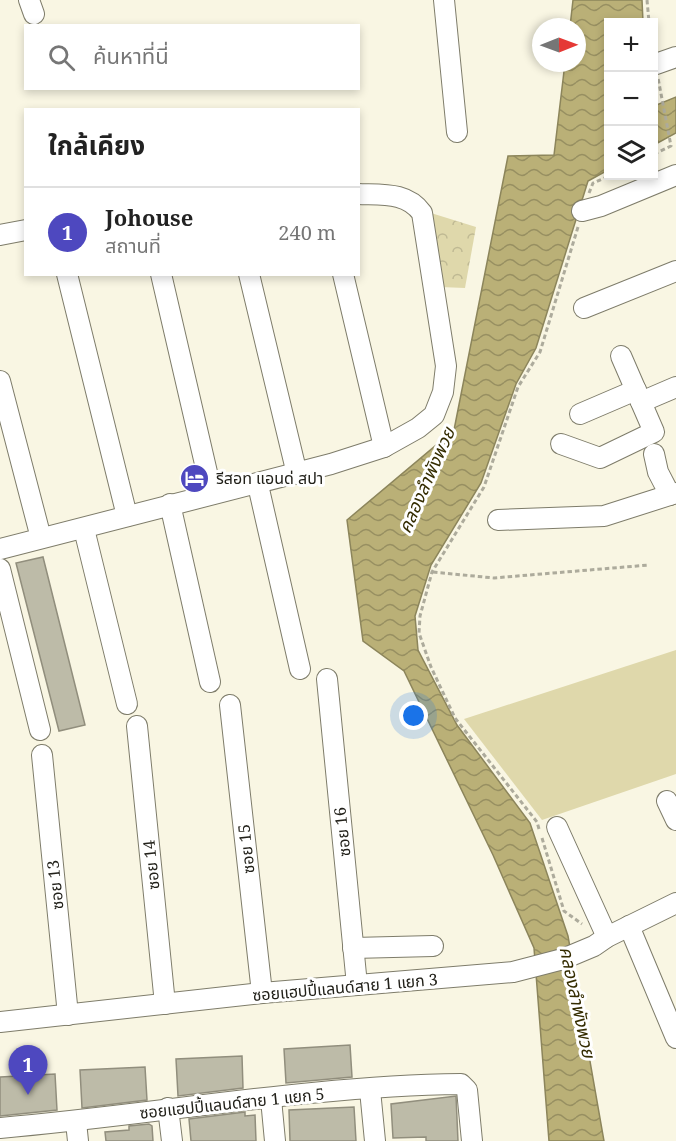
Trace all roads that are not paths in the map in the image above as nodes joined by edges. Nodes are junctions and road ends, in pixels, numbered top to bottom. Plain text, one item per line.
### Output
1 (444, 0) edge
2 (676, 57) edge
3 (658, 63) edge
4 (457, 132) dead end
5 (676, 175) edge
6 (360, 194) edge
7 (582, 211) road end
8 (24, 230) edge
9 (0, 235) edge
10 (676, 271) edge
11 (67, 276) edge
12 (161, 276) edge
13 (249, 276) edge
14 (343, 276) edge
15 (584, 308) dead end
16 (621, 356) dead end
17 (0, 381) edge
18 (676, 387) edge
19 (638, 396) junction
20 (580, 414) dead end
21 (561, 444) dead end
22 (384, 447) junction
23 (654, 454) dead end
24 (297, 474) junction
25 (258, 485) junction
26 (212, 494) junction
27 (673, 494) edge
28 (170, 504) junction
29 (127, 516) junction
30 (498, 520) dead end
31 (84, 529) junction
32 (41, 538) junction
33 (0, 549) edge
34 (0, 569) edge
35 (300, 669) dead end
36 (327, 679) dead end
37 (210, 682) dead end
38 (127, 704) dead end
39 (230, 705) dead end
40 (137, 726) dead end
41 (40, 730) dead end
42 (42, 755) dead end
43 (667, 801) dead end
44 (676, 820) edge
45 (557, 827) dead end
46 (676, 903) edge
47 (629, 926) junction
48 (601, 936) junction
49 (433, 946) dead end
50 (353, 948) junction
51 (357, 985) junction
52 (262, 993) junction
53 (165, 1004) junction
54 (68, 1015) junction
55 (0, 1022) edge
56 (676, 1038) edge
57 (370, 1090) junction
58 (271, 1099) junction
59 (168, 1108) junction
60 (0, 1128) edge
61 (77, 1132) edge
62 (172, 1141) edge
63 (275, 1141) edge
64 (375, 1141) edge
65 (472, 1141) edge

1 - 4 street
2 - 3 street
5 - 7 street
6 - 22 street
8 - 9 street
10 - 15 street
11 - 29 street
12 - 26 street
13 - 24 street
14 - 22 street
16 - 19 street
17 - 32 street
18 - 19 street
19 - 20 street
19 - 21 street
22 - 24 street
23 - 27 street
24 - 25 street
25 - 26 street
25 - 35 street
26 - 28 street
27 - 30 street
28 - 29 street
28 - 37 street
29 - 31 street
31 - 32 street
31 - 38 street
32 - 33 street
34 - 41 street
36 - 50 street, ซอย 16
39 - 52 street, ซอย 15
40 - 53 street, ซอย 14
42 - 54 street, ซอย 13
43 - 44 street
45 - 48 street
46 - 47 street, ซอยแฮปปี้แลนด์สาย 1 แยก 3
47 - 48 street, ซอยแฮปปี้แลนด์สาย 1 แยก 3
47 - 56 street
48 - 51 street, ซอยแฮปปี้แลนด์สาย 1 แยก 3
49 - 50 street
50 - 51 street, ซอย 16
51 - 52 street, ซอยแฮปปี้แลนด์สาย 1 แยก 3
52 - 53 street, ซอยแฮปปี้แลนด์สาย 1 แยก 3
53 - 54 street, ซอยแฮปปี้แลนด์สาย 1 แยก 3
54 - 55 street, ซอยแฮปปี้แลนด์สาย 1 แยก 3
57 - 58 street, ซอยแฮปปี้แลนด์สาย 1 แยก 5
57 - 64 street
57 - 65 street, ซอยแฮปปี้แลนด์สาย 1 แยก 5
58 - 59 street, ซอยแฮปปี้แลนด์สาย 1 แยก 5
58 - 63 street
59 - 61 street, ซอยแฮปปี้แลนด์สาย 1 แยก 5
59 - 62 street
60 - 61 street, ซอยแฮปปี้แลนด์สาย 1 แยก 5

